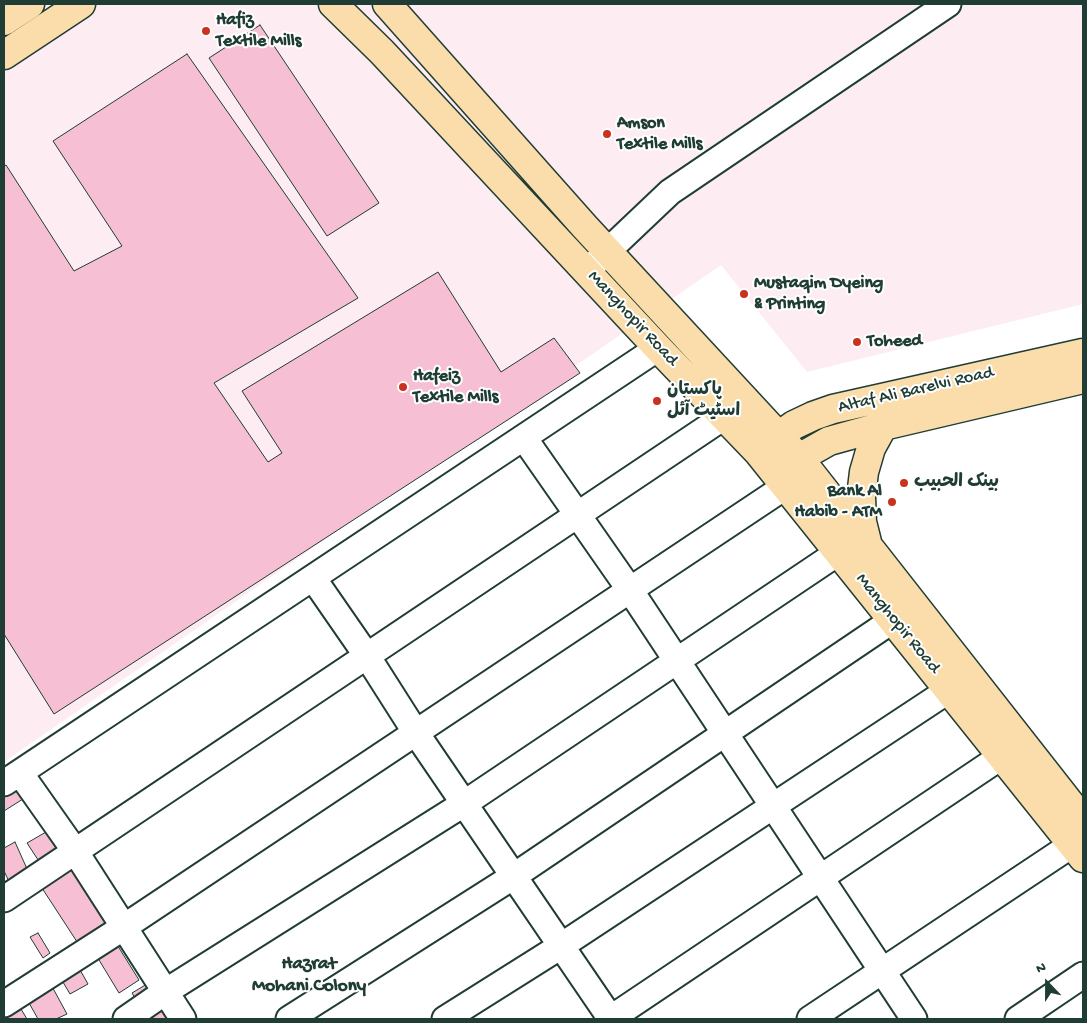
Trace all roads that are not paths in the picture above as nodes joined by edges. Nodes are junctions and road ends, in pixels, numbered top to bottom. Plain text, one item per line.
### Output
1 (30, 4) edge
2 (80, 4) edge
3 (334, 4) edge
4 (386, 4) edge
5 (948, 4) edge
6 (4, 21) edge
7 (4, 55) edge
8 (607, 251) junction
9 (587, 271) junction
10 (658, 348) junction
11 (1083, 353) edge
12 (1083, 379) edge
13 (725, 416) junction
14 (883, 426) junction
15 (524, 438) junction
16 (768, 444) junction
17 (799, 458) junction
18 (782, 481) junction
19 (576, 515) junction
20 (868, 546) junction
21 (839, 552) junction
22 (313, 578) junction
23 (630, 590) junction
24 (894, 620) junction
25 (366, 656) junction
26 (677, 662) junction
27 (949, 690) junction
28 (416, 733) junction
29 (725, 734) junction
30 (1002, 756) junction
31 (12, 778) edge
32 (465, 803) junction
33 (774, 807) junction
34 (1080, 841) edge
35 (75, 851) junction
36 (514, 876) junction
37 (821, 878) junction
38 (4, 899) edge
39 (124, 927) junction
40 (561, 946) junction
41 (882, 971) junction
42 (1083, 975) edge
43 (165, 992) junction
44 (4, 1004) edge
45 (126, 1019) edge
46 (184, 1019) edge
47 (289, 1019) edge
48 (445, 1019) edge
49 (610, 1019) edge
50 (810, 1019) edge
51 (914, 1019) edge
52 (1018, 1019) edge

1 - 6 main road
2 - 7 main road
3 - 9 main road, Manghopir Road
4 - 8 main road, Manghopir Road
5 - 8 street
8 - 9 street
8 - 16 main road, Manghopir Road
9 - 10 main road, Manghopir Road
10 - 13 main road, Manghopir Road
10 - 15 street
11 - 16 main road, Altaf Ali Barelvi Road
12 - 14 main road, Altaf Ali Barelvi Road
13 - 16 main road, Manghopir Road
13 - 19 street
14 - 17 main road, Altaf Ali Barelvi Road
14 - 20 main road
15 - 19 street
15 - 22 street
16 - 17 main road, Manghopir Road
16 - 18 main road, Manghopir Road
17 - 18 main road, Altaf Ali Barelvi Road
17 - 20 main road, Manghopir Road
18 - 21 main road, Manghopir Road
18 - 23 street
19 - 23 street
19 - 25 street
20 - 34 main road, Manghopir Road
21 - 24 main road, Manghopir Road
21 - 26 street
22 - 25 street
22 - 31 street
23 - 26 street
23 - 28 street
24 - 27 main road, Manghopir Road
24 - 29 street
25 - 28 street
25 - 35 street
26 - 29 street
26 - 32 street
27 - 30 main road, Manghopir Road
27 - 33 street
28 - 32 street
28 - 39 street
29 - 33 street
29 - 36 street
30 - 34 main road, Manghopir Road
30 - 37 street
31 - 35 street
32 - 36 street
32 - 43 street
33 - 37 street
33 - 40 street
34 - 41 street
35 - 38 street
35 - 39 street
36 - 40 street
36 - 47 street
37 - 41 street
37 - 49 street
39 - 43 street
39 - 44 street
40 - 48 street
40 - 49 street
41 - 50 street
41 - 51 street
42 - 52 street
43 - 45 street
43 - 46 street

